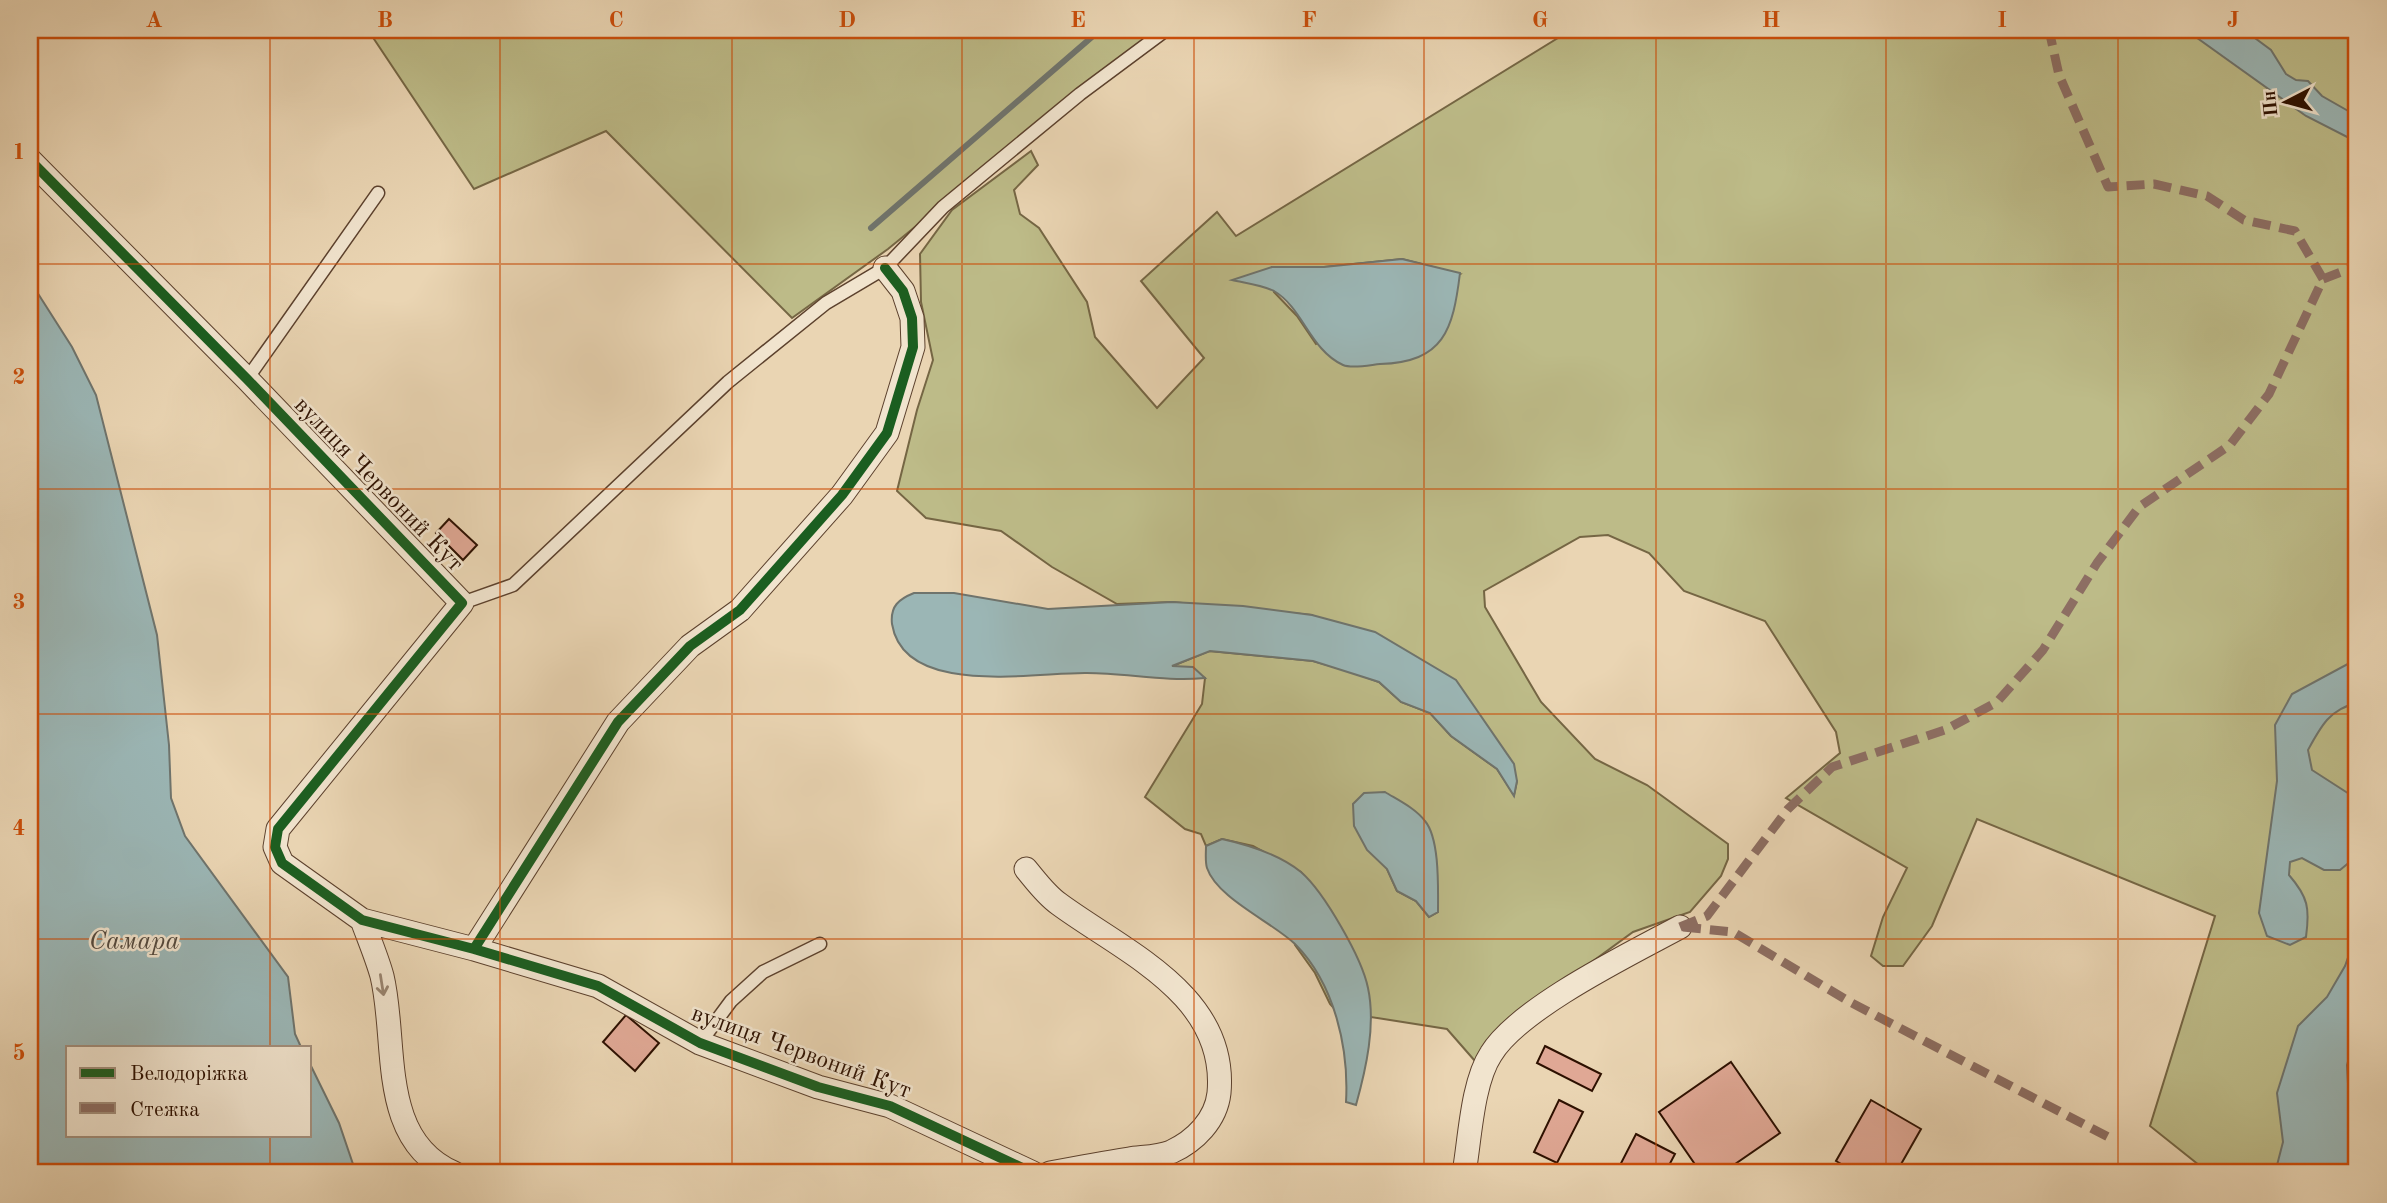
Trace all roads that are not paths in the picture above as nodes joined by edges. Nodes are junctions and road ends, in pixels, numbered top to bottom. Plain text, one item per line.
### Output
1 (1166, 30) edge
2 (30, 160) edge
3 (378, 193) dead end
4 (886, 268) junction
5 (247, 379) junction
6 (462, 603) junction
7 (1026, 869) dead end
8 (362, 920) junction
9 (1680, 927) dead end
10 (820, 944) dead end
11 (474, 949) junction
12 (700, 1043) junction
13 (454, 1173) edge
14 (1033, 1173) edge
15 (1050, 1173) edge
16 (1464, 1173) edge

1 - 4 lane, вулиця Червоний Кут
2 - 5 street, вулиця Червоний Кут
3 - 5 lane
4 - 6 lane, вулиця Червоний Кут
4 - 11 street
5 - 6 street, вулиця Червоний Кут
6 - 8 street, вулиця Червоний Кут
7 - 15 street
8 - 11 street, вулиця Червоний Кут
8 -> 13 street
9 - 16 street
10 - 12 lane
11 - 12 street, вулиця Червоний Кут
12 - 14 street, вулиця Червоний Кут

